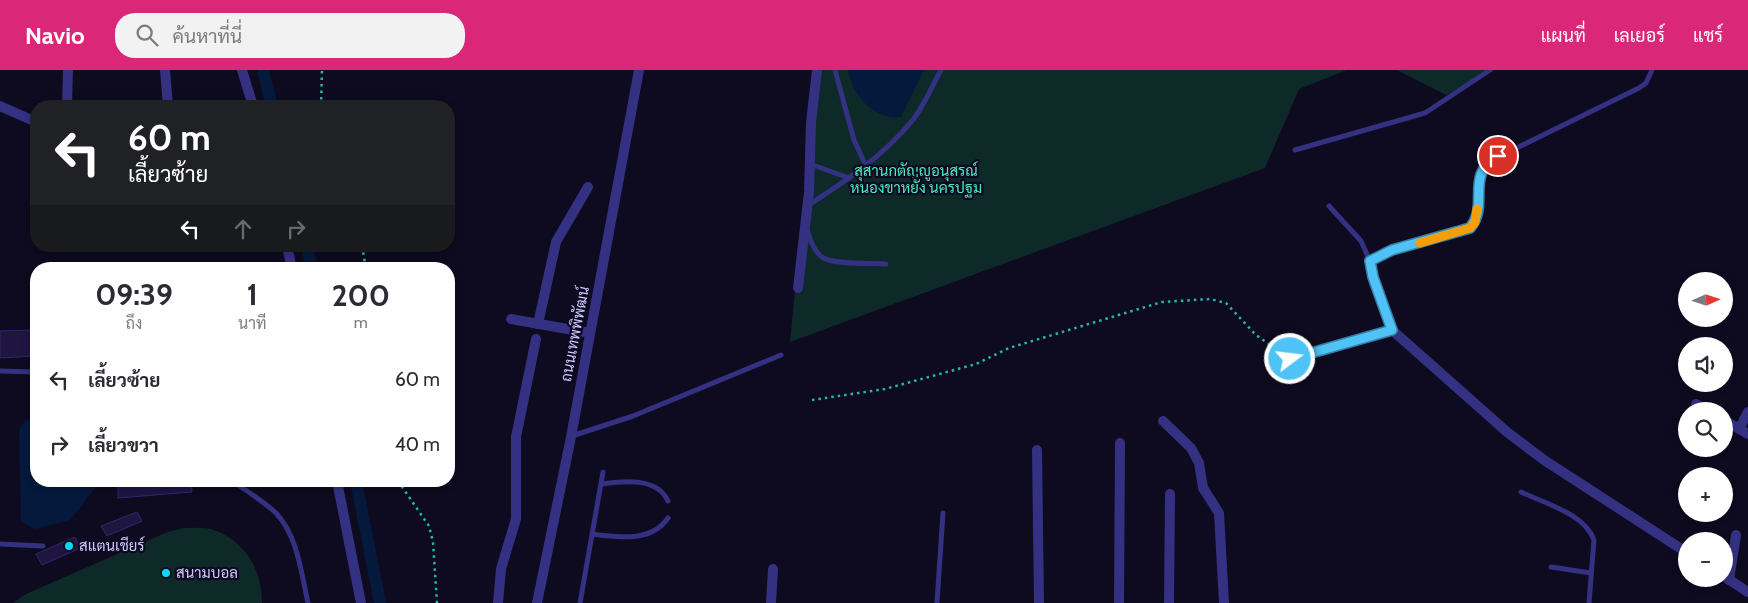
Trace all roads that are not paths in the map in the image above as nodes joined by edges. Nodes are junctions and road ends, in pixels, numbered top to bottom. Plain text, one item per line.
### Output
1 (68, 70) edge
2 (165, 70) edge
3 (242, 70) edge
4 (639, 70) edge
5 (817, 70) edge
6 (835, 70) edge
7 (942, 70) edge
8 (1490, 70) edge
9 (1652, 70) edge
10 (67, 100) edge
11 (168, 100) edge
12 (251, 100) edge
13 (0, 106) edge
14 (30, 119) edge
15 (1295, 150) dead end
16 (810, 164) junction
17 (866, 166) junction
18 (849, 178) junction
19 (588, 187) dead end
20 (1329, 206) dead end
21 (807, 207) junction
22 (804, 222) junction
23 (1370, 261) junction
24 (886, 264) dead end
25 (798, 288) dead end
26 (511, 319) dead end
27 (538, 324) junction
28 (1392, 330) junction
29 (590, 333) junction
30 (536, 339) dead end
31 (781, 355) dead end
32 (1290, 359) road end
33 (0, 371) edge
34 (30, 372) edge
35 (1748, 412) edge
36 (1163, 421) dead end
37 (1733, 425) edge
38 (1744, 431) edge
39 (571, 437) junction
40 (1120, 443) dead end
41 (1037, 450) dead end
42 (603, 472) dead end
43 (602, 484) junction
44 (240, 487) edge
45 (338, 487) edge
46 (1521, 492) dead end
47 (1170, 494) dead end
48 (668, 501) dead end
49 (942, 513) dead end
50 (668, 518) dead end
51 (592, 534) junction
52 (1736, 535) dead end
53 (0, 544) edge
54 (43, 546) dead end
55 (1678, 547) edge
56 (1733, 548) edge
57 (1551, 567) dead end
58 (773, 569) dead end
59 (1592, 573) junction
60 (1733, 582) edge
61 (1748, 592) edge
62 (308, 603) edge
63 (361, 603) edge
64 (498, 603) edge
65 (537, 603) edge
66 (580, 603) edge
67 (771, 603) edge
68 (937, 603) edge
69 (1040, 603) edge
70 (1119, 603) edge
71 (1169, 603) edge
72 (1224, 603) edge
73 (1589, 603) edge

1 - 10 street
2 - 11 street
3 - 12 street
4 - 29 street, ถนนเทพพิพัฒน์
5 - 16 street
6 - 17 lane
7 - 17 lane
8 - 15 lane
9 - 23 lane
13 - 14 street
16 - 18 lane
16 - 21 street
17 - 18 lane
18 - 21 lane
19 - 27 street
20 - 23 lane
21 - 22 street
22 - 24 lane
22 - 25 street
23 - 28 lane
26 - 27 street
27 - 29 street
28 - 32 street
28 - 55 street
29 - 39 street, ถนนเทพพิพัฒน์
30 - 64 street
31 - 39 lane
33 - 34 lane
35 - 38 street
36 - 72 street
37 - 38 street
39 - 65 street, ถนนเทพพิพัฒน์
40 - 70 street
41 - 69 street
42 - 43 lane
43 - 48 lane
43 - 51 lane
44 - 62 lane
45 - 63 street
46 - 59 lane
47 - 71 street
49 - 68 lane
50 - 51 lane
51 - 66 lane
52 - 56 street
53 - 54 lane
57 - 59 lane
58 - 67 street
59 - 73 lane
60 - 61 street

